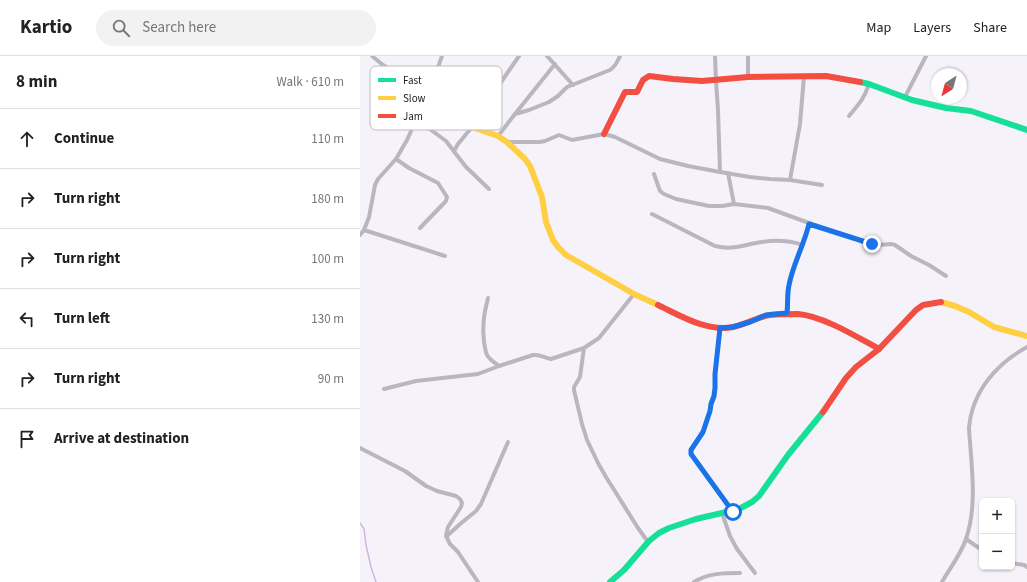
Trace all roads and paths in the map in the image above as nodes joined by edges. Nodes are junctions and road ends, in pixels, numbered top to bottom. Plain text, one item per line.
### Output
1 (372, 56) edge
2 (442, 56) edge
3 (519, 56) edge
4 (547, 56) edge
5 (620, 56) edge
6 (715, 56) edge
7 (748, 56) edge
8 (926, 56) edge
9 (555, 64) junction
10 (383, 66) edge
11 (438, 66) edge
12 (804, 76) junction
13 (748, 77) junction
14 (716, 80) junction
15 (502, 81) edge
16 (869, 84) junction
17 (573, 85) junction
18 (905, 97) junction
19 (515, 114) junction
20 (849, 116) dead end
21 (412, 130) edge
22 (432, 130) edge
23 (470, 130) edge
24 (481, 130) edge
25 (1027, 130) edge
26 (604, 134) junction
27 (498, 136) junction
28 (507, 142) junction
29 (454, 152) junction
30 (396, 159) junction
31 (720, 172) junction
32 (728, 173) junction
33 (654, 174) dead end
34 (790, 180) junction
35 (822, 186) dead end
36 (489, 188) dead end
37 (734, 204) junction
38 (652, 214) dead end
39 (809, 224) junction
40 (420, 228) dead end
41 (364, 230) junction
42 (360, 235) edge
43 (803, 245) junction
44 (445, 256) dead end
45 (946, 276) dead end
46 (634, 294) junction
47 (488, 298) dead end
48 (787, 313) junction
49 (720, 328) junction
50 (1027, 336) edge
51 (1027, 347) edge
52 (584, 348) junction
53 (879, 349) junction
54 (499, 366) junction
55 (384, 388) dead end
56 (508, 442) dead end
57 (360, 448) edge
58 (733, 512) junction
59 (722, 513) junction
60 (446, 536) junction
61 (966, 538) junction
62 (648, 542) junction
63 (979, 548) edge
64 (1015, 562) edge
65 (1027, 567) edge
66 (740, 573) dead end
67 (755, 573) dead end
68 (478, 582) edge
69 (610, 582) edge
70 (694, 582) edge
71 (942, 582) edge

1 - 10 street
2 - 11 street
3 - 15 street
4 - 9 street
5 - 17 street
6 - 14 street
7 - 13 street
8 - 18 street
9 - 17 street
9 - 19 street
12 - 13 street
12 - 16 street
12 - 34 street
13 - 14 street
14 - 26 street
14 - 31 street
16 - 18 street
16 - 20 street
17 - 19 street
18 - 25 street
19 - 27 street
21 - 30 street
22 - 29 street
23 - 29 street
24 - 27 street
26 - 28 street
26 - 31 street
27 - 28 street
28 - 46 street
29 - 36 street
30 - 40 street
30 - 41 street
31 - 32 street
32 - 34 street
32 - 37 street
33 - 37 street
34 - 35 street
37 - 39 street
38 - 43 street
39 - 43 street
39 - 45 street
41 - 42 street
41 - 44 street
43 - 48 street
46 - 49 street
46 - 52 street
47 - 54 street
48 - 49 street
48 - 53 street
49 - 58 street
50 - 53 street
51 - 61 street
52 - 54 street
52 - 62 street
53 - 58 street
54 - 55 street
56 - 60 street
57 - 60 street
58 - 59 street
59 - 62 street
59 - 67 street
60 - 68 street
61 - 63 street
61 - 71 street
62 - 69 street
64 - 65 street
66 - 70 street

